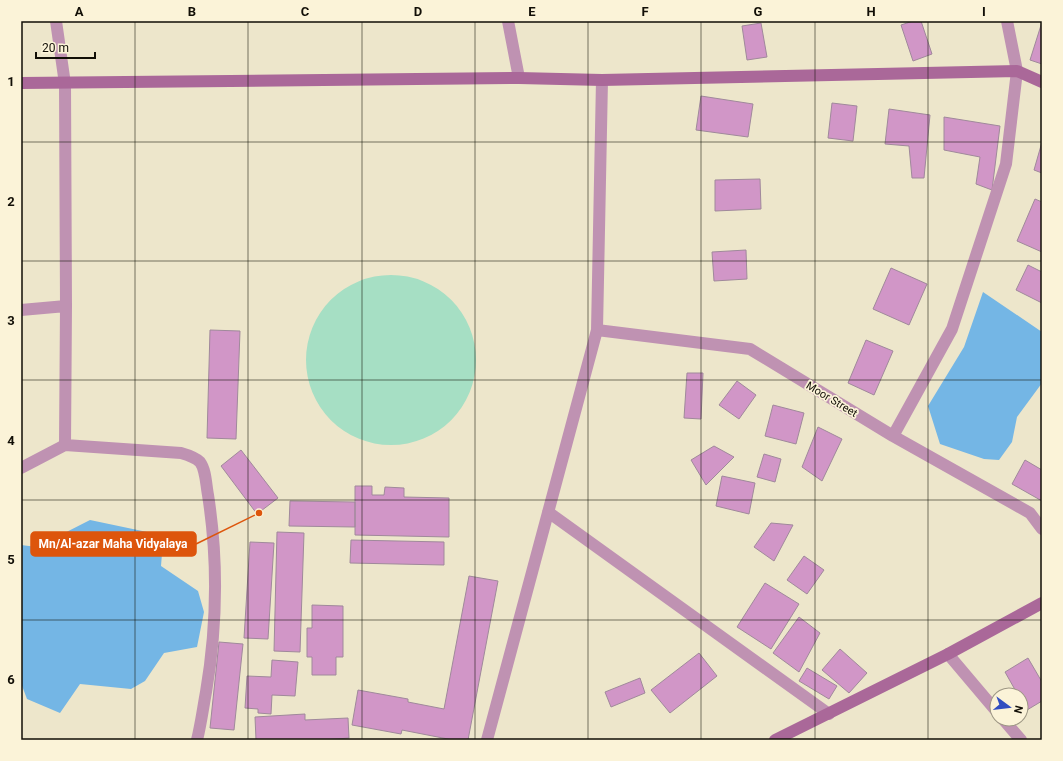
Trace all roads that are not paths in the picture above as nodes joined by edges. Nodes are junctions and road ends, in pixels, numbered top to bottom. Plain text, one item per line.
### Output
1 (56, 21) edge
2 (508, 21) edge
3 (1007, 21) edge
4 (1017, 71) junction
5 (519, 78) junction
6 (602, 80) junction
7 (1042, 82) edge
8 (21, 83) edge
9 (65, 84) junction
10 (66, 306) junction
11 (21, 310) edge
12 (597, 330) junction
13 (893, 436) junction
14 (65, 445) junction
15 (21, 458) edge
16 (39, 458) junction
17 (21, 468) edge
18 (548, 512) junction
19 (1042, 529) edge
20 (1042, 603) edge
21 (948, 654) junction
22 (989, 703) edge
23 (829, 714) junction
24 (1010, 727) edge
25 (196, 740) edge
26 (487, 740) edge
27 (775, 740) edge
28 (1021, 740) edge

1 - 9 street
2 - 5 street
3 - 4 street
4 - 6 street
4 - 7 street
4 - 13 street
5 - 6 street
5 - 9 street
6 - 12 street
8 - 9 street
9 - 10 street
10 - 11 street
10 - 14 street
12 - 13 street, Moor Street
12 - 18 street
13 - 19 street, Moor Street
14 - 16 street
14 - 25 street
15 - 16 street
16 - 17 street
18 - 23 street
18 - 26 street
20 - 21 street
21 - 22 street
21 - 23 street
23 - 27 street
24 - 28 street

